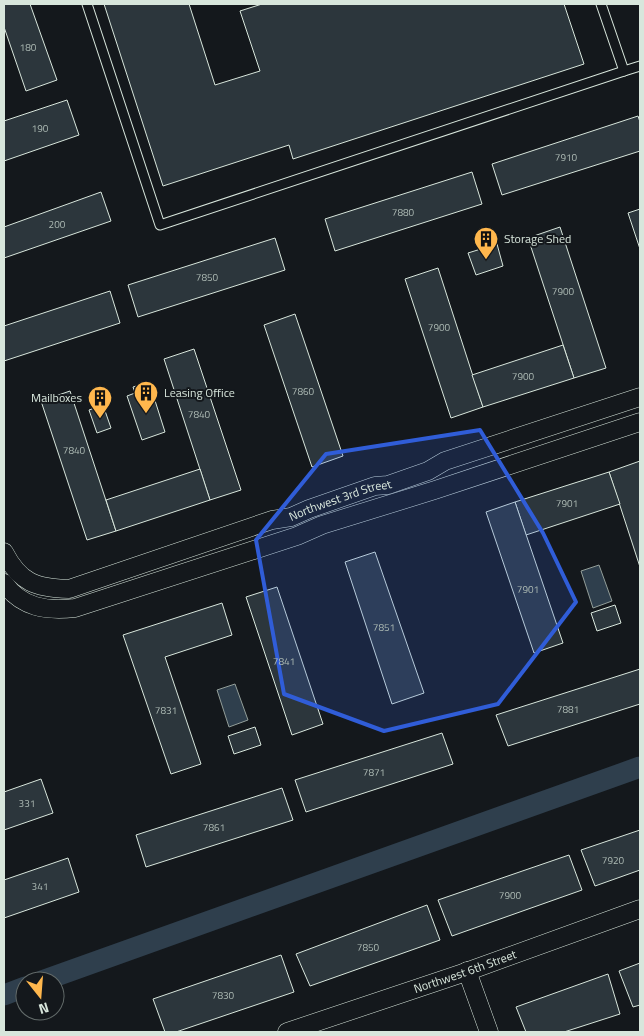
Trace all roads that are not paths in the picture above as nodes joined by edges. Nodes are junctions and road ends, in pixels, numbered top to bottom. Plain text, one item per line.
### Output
1 (87, 4) edge
2 (601, 4) edge
3 (640, 66) edge
4 (624, 71) junction
5 (640, 397) edge
6 (640, 422) edge
7 (4, 552) edge
8 (4, 583) edge
9 (640, 909) edge
10 (466, 971) junction
11 (287, 1032) edge
12 (489, 1032) edge

1 - 4 lane
2 - 4 lane
3 - 4 lane
5 - 7 street, Northwest 3rd Street
6 - 8 street, Northwest 3rd Street
9 - 10 street, Northwest 6th Street
10 - 11 street, Northwest 6th Street
10 - 12 street

